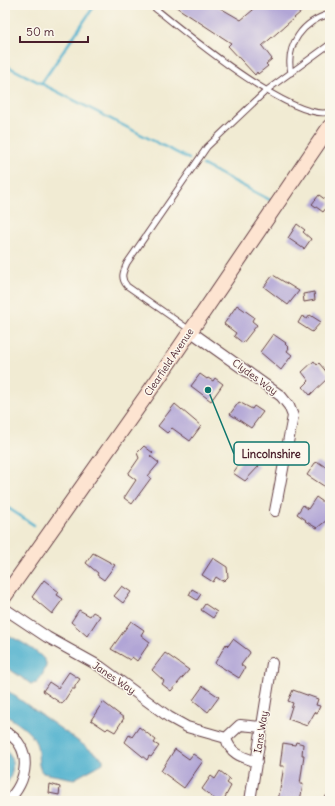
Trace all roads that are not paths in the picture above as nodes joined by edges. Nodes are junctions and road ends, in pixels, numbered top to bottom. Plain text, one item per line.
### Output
1 (151, 5) edge
2 (330, 14) edge
3 (330, 44) edge
4 (292, 72) junction
5 (267, 90) junction
6 (330, 112) edge
7 (330, 126) edge
8 (190, 331) junction
9 (274, 511) dead end
10 (5, 596) edge
11 (5, 609) edge
12 (272, 663) dead end
13 (262, 727) junction
14 (5, 732) edge
15 (226, 738) junction
16 (257, 762) junction
17 (10, 800) edge
18 (250, 801) edge

1 - 5 lane
2 - 4 lane
3 - 4 lane
4 - 5 lane
5 - 6 lane
5 - 8 lane
7 - 8 street, Clearfield Avenue
8 - 9 street, Clydes Way
8 - 10 street, Clearfield Avenue
11 - 15 street, Janes Way
12 - 13 street, Ians Way
13 - 15 street
13 - 16 street, Ians Way
14 - 17 street
15 - 16 street
16 - 18 street, Ians Way

